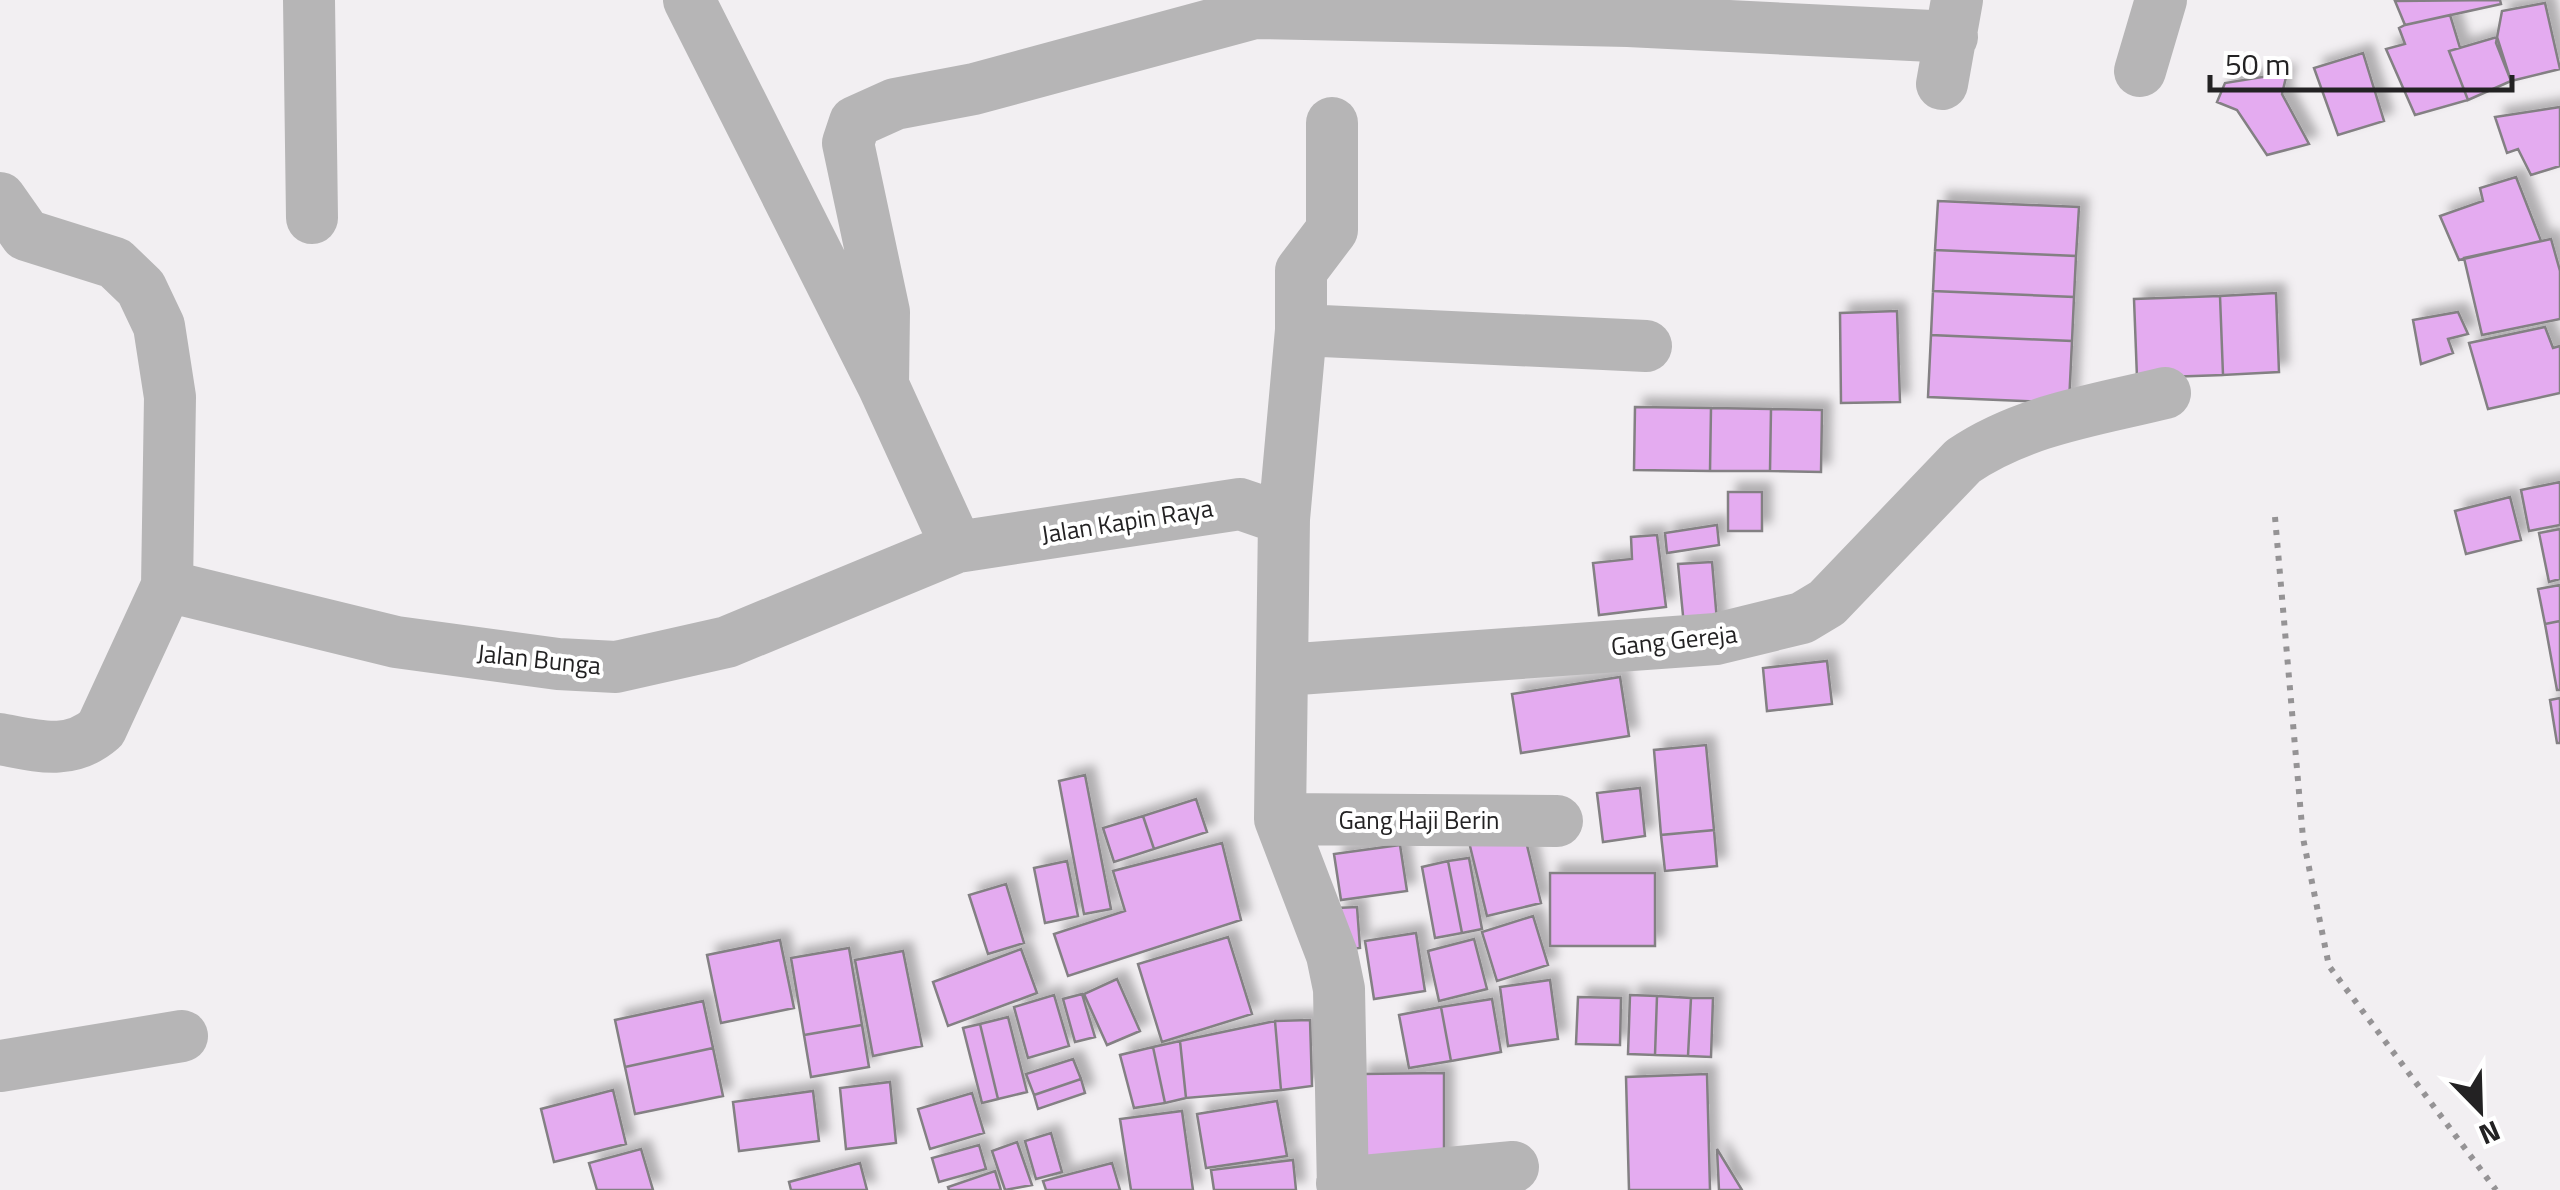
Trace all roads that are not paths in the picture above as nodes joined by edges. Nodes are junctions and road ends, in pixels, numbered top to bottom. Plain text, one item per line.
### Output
1 (309, 0) edge
2 (690, 0) edge
3 (2161, 0) edge
4 (1629, 10) edge
5 (1950, 40) edge
6 (2140, 71) dead end
7 (1332, 122) dead end
8 (0, 198) edge
9 (312, 218) dead end
10 (1301, 330) junction
11 (1646, 346) dead end
12 (883, 385) junction
13 (2165, 393) dead end
14 (1284, 519) junction
15 (957, 547) junction
16 (166, 586) junction
17 (1284, 670) junction
18 (0, 740) edge
19 (1280, 819) junction
20 (1557, 821) dead end
21 (182, 1036) dead end
22 (0, 1066) edge
23 (1514, 1166) dead end
24 (1343, 1186) edge

1 - 9 street
2 - 12 street
3 - 6 street
4 - 5 street
4 - 12 street
7 - 10 street
8 - 16 street
10 - 11 street
10 - 14 street
12 - 15 street
13 - 17 street, Gang Gereja
14 - 15 street, Jalan Kapin Raya
14 - 17 street
15 - 16 street, Jalan Bunga
16 - 18 street
17 - 19 street
19 - 20 street, Gang Haji Berin
19 - 24 street
21 - 22 street
23 - 24 street

